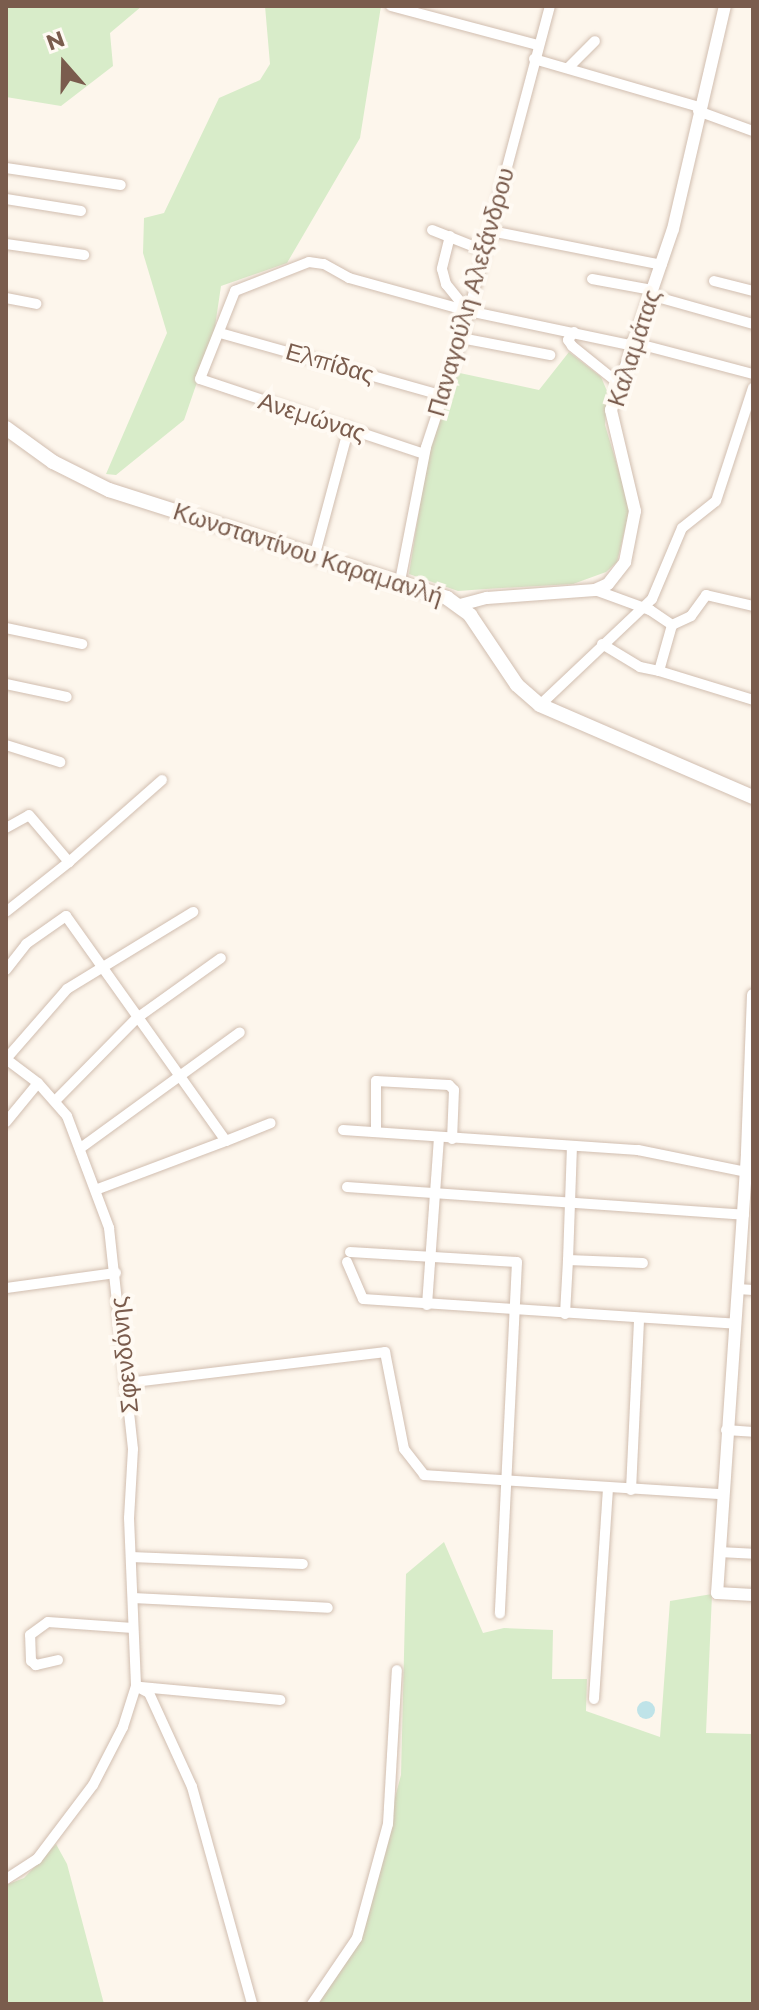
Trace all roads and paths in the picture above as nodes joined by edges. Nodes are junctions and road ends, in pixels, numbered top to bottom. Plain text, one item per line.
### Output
1 (391, 6) edge
2 (550, 6) edge
3 (725, 6) edge
4 (595, 41) dead end
5 (538, 45) junction
6 (534, 59) junction
7 (568, 68) junction
8 (698, 109) junction
9 (753, 131) edge
10 (6, 168) edge
11 (121, 185) dead end
12 (6, 199) edge
13 (81, 211) dead end
14 (432, 230) dead end
15 (491, 231) junction
16 (450, 236) junction
17 (6, 244) edge
18 (485, 251) junction
19 (84, 255) dead end
20 (662, 265) junction
21 (592, 279) dead end
22 (714, 281) dead end
23 (753, 291) edge
24 (651, 292) junction
25 (6, 298) edge
26 (36, 304) dead end
27 (468, 311) junction
28 (753, 324) edge
29 (574, 332) junction
30 (220, 333) junction
31 (461, 338) junction
32 (630, 343) junction
33 (550, 355) dead end
34 (753, 374) edge
35 (618, 383) junction
36 (753, 388) edge
37 (440, 395) junction
38 (349, 427) junction
39 (9, 435) edge
40 (424, 454) junction
41 (315, 554) junction
42 (400, 581) junction
43 (595, 590) junction
44 (460, 605) junction
45 (753, 606) edge
46 (644, 608) junction
47 (672, 625) junction
48 (6, 628) edge
49 (82, 644) dead end
50 (602, 644) junction
51 (659, 671) junction
52 (6, 684) edge
53 (67, 697) dead end
54 (753, 700) edge
55 (540, 705) junction
56 (6, 745) edge
57 (60, 762) dead end
58 (162, 780) dead end
59 (753, 797) edge
60 (6, 828) edge
61 (69, 862) junction
62 (6, 912) edge
63 (193, 912) dead end
64 (221, 958) dead end
65 (103, 964) junction
66 (6, 970) edge
67 (753, 995) edge
68 (137, 1018) junction
69 (240, 1032) dead end
70 (6, 1059) edge
71 (181, 1077) junction
72 (38, 1083) junction
73 (56, 1100) junction
74 (6, 1122) edge
75 (271, 1123) dead end
76 (343, 1130) dead end
77 (376, 1132) junction
78 (439, 1137) junction
79 (452, 1139) junction
80 (226, 1141) junction
81 (572, 1146) junction
82 (82, 1147) junction
83 (750, 1154) edge
84 (746, 1172) junction
85 (347, 1187) dead end
86 (98, 1189) junction
87 (435, 1195) junction
88 (569, 1206) junction
89 (746, 1223) edge
90 (432, 1259) junction
91 (568, 1260) junction
92 (643, 1263) dead end
93 (116, 1273) junction
94 (6, 1288) edge
95 (738, 1289) junction
96 (753, 1290) edge
97 (427, 1305) junction
98 (515, 1312) junction
99 (565, 1314) junction
100 (639, 1319) junction
101 (736, 1324) junction
102 (126, 1383) junction
103 (726, 1430) junction
104 (753, 1432) edge
105 (508, 1482) junction
106 (608, 1489) junction
107 (631, 1490) junction
108 (721, 1494) junction
109 (719, 1552) junction
110 (753, 1554) edge
111 (131, 1557) junction
112 (303, 1564) dead end
113 (753, 1595) edge
114 (133, 1598) junction
115 (328, 1608) dead end
116 (500, 1614) dead end
117 (133, 1628) junction
118 (58, 1660) dead end
119 (397, 1670) dead end
120 (136, 1686) junction
121 (594, 1699) dead end
122 (280, 1700) dead end
123 (6, 1879) edge
124 (252, 2004) edge
125 (312, 2004) edge

1 - 5 street
2 - 5 street, Παναγούλη Αλεξάνδρου
3 - 8 street, Καλαμάτας
4 - 7 street
5 - 6 street, Παναγούλη Αλεξάνδρου
6 - 7 street
6 - 15 street, Παναγούλη Αλεξάνδρου
7 - 8 street
8 - 9 street
8 - 20 street, Καλαμάτας
10 - 11 street
12 - 13 street
14 - 16 street
15 - 18 street, Παναγούλη Αλεξάνδρου
15 - 20 street
16 - 18 street
16 - 27 street
17 - 19 street
18 - 27 street, Παναγούλη Αλεξάνδρου
20 - 24 street, Καλαμάτας
21 - 24 street
22 - 23 street
24 - 28 street
24 - 32 street, Καλαμάτας
25 - 26 street
27 - 29 street
27 - 30 street
27 - 31 street, Παναγούλη Αλεξάνδρου
29 - 32 street
29 - 35 street
30 - 37 street, Ελπίδας
30 - 38 street, Ανεμώνας
31 - 33 street
31 - 37 street, Παναγούλη Αλεξάνδρου
32 - 34 street
32 - 35 street, Καλαμάτας
35 - 43 street, Καλαμάτας
36 - 46 street
37 - 40 street, Παναγούλη Αλεξάνδρου
38 - 40 street, Ανεμώνας
38 - 41 street
39 - 41 main road, Κωνσταντίνου Καραμανλή
40 - 42 street, Παναγούλη Αλεξάνδρου
41 - 42 main road, Κωνσταντίνου Καραμανλή
42 - 44 main road, Κωνσταντίνου Καραμανλή
43 - 44 street
43 - 46 street
44 - 55 main road, Κωνσταντίνου Καραμανλή
45 - 47 street
46 - 47 street
46 - 50 street
47 - 51 street
48 - 49 street
50 - 51 street
50 - 55 street
51 - 54 street
52 - 53 street
55 - 59 main road, Κωνσταντίνου Καραμανλή
56 - 57 street
58 - 61 street
60 - 61 street
61 - 62 street
63 - 65 street
64 - 68 street
65 - 66 street
65 - 68 street
65 - 70 street
67 - 83 street
68 - 71 street
68 - 73 street
69 - 71 street
70 - 72 street, Σφενδόνης
71 - 80 street
71 - 82 street
72 - 73 street, Σφενδόνης
72 - 74 street
73 - 82 street, Σφενδόνης
75 - 80 street
76 - 77 street
77 - 78 street
77 - 79 street
78 - 79 street
78 - 87 street
79 - 81 street
80 - 86 street
81 - 84 street
81 - 88 street
82 - 86 street, Σφενδόνης
83 - 84 street
84 - 89 street
85 - 87 street
86 - 93 street, Σφενδόνης
87 - 88 street
87 - 90 street
88 - 89 street
88 - 91 street
89 - 95 street
90 - 97 street
90 - 97 street
90 - 98 street
91 - 92 street
91 - 99 street
93 - 94 street
93 - 102 street, Σφενδόνης
95 - 96 street
95 - 101 street
97 - 98 street
98 - 99 street
98 - 105 street
99 - 100 street
100 - 101 street
100 - 107 street
101 - 103 street
102 - 105 street
102 - 111 street, Σφενδόνης
103 - 104 street
103 - 108 street
105 - 106 street
105 - 116 street
106 - 107 street
106 - 121 street
107 - 108 street
108 - 109 street
109 - 110 street
109 - 113 street
111 - 112 street
111 - 114 street, Σφενδόνης
114 - 115 street
114 - 117 street, Σφενδόνης
117 - 118 street
117 - 120 street, Σφενδόνης
119 - 125 street
120 - 122 street
120 - 123 street
120 - 124 street

